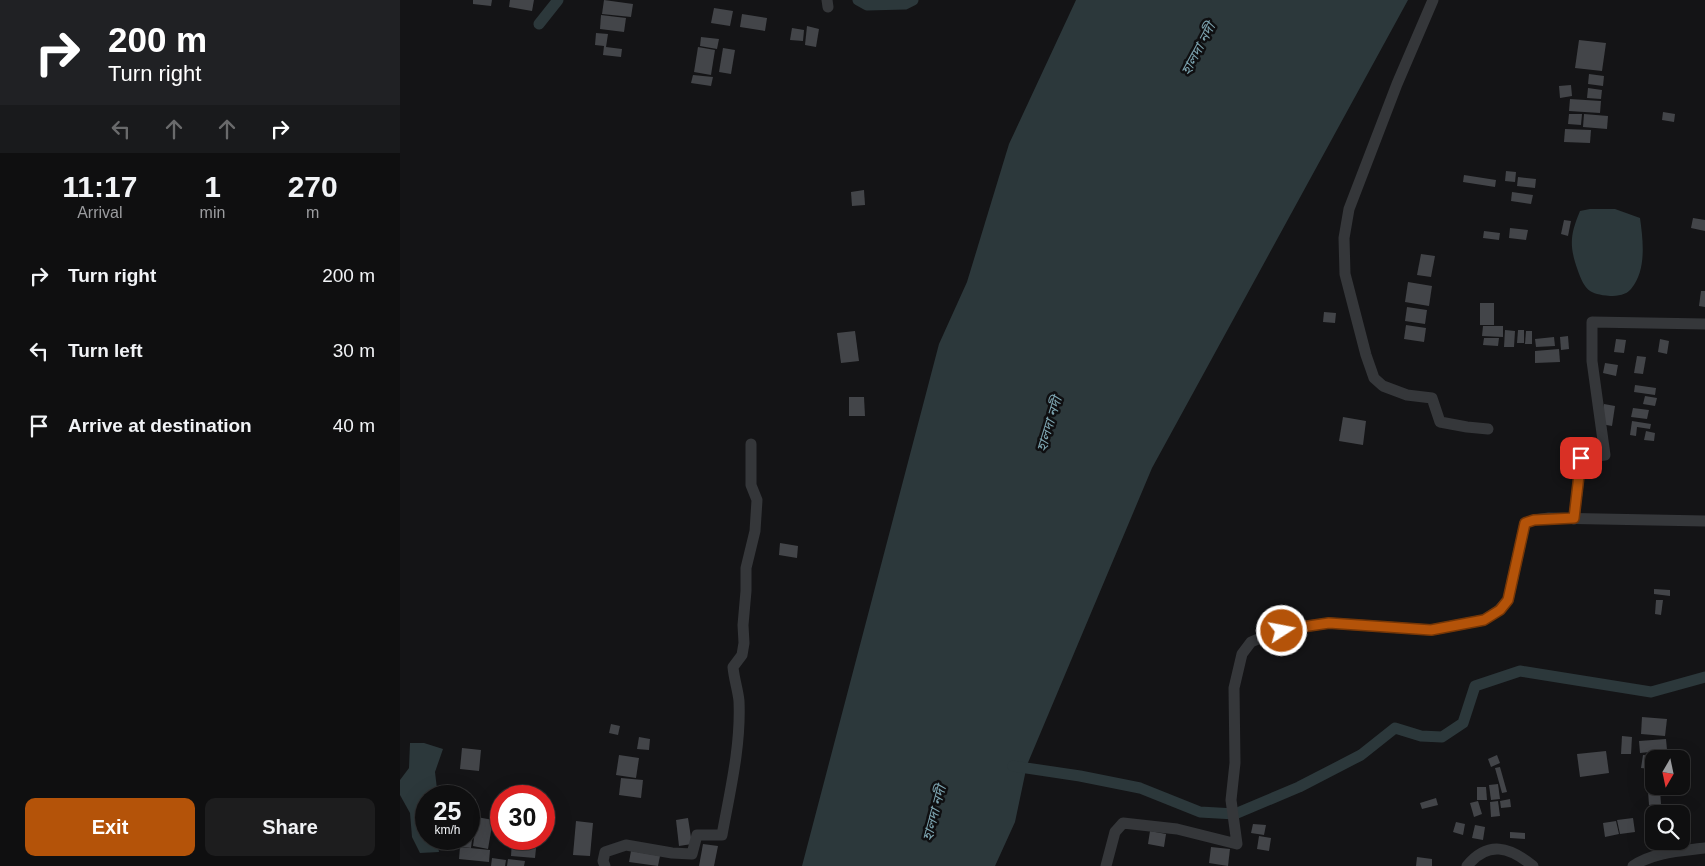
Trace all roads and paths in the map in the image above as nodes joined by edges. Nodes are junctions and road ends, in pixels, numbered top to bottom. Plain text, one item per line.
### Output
1 (1433, 0) edge
2 (1705, 324) edge
3 (1488, 429) dead end
4 (751, 444) dead end
5 (1574, 518) junction
6 (1705, 520) edge
7 (1705, 848) edge
8 (605, 866) edge
9 (1106, 866) edge
10 (1467, 866) edge
11 (1533, 866) edge
12 (1633, 866) edge

1 - 3 street
2 - 5 street
4 - 8 street
5 - 6 street
5 - 9 street
7 - 12 street
10 - 11 street

